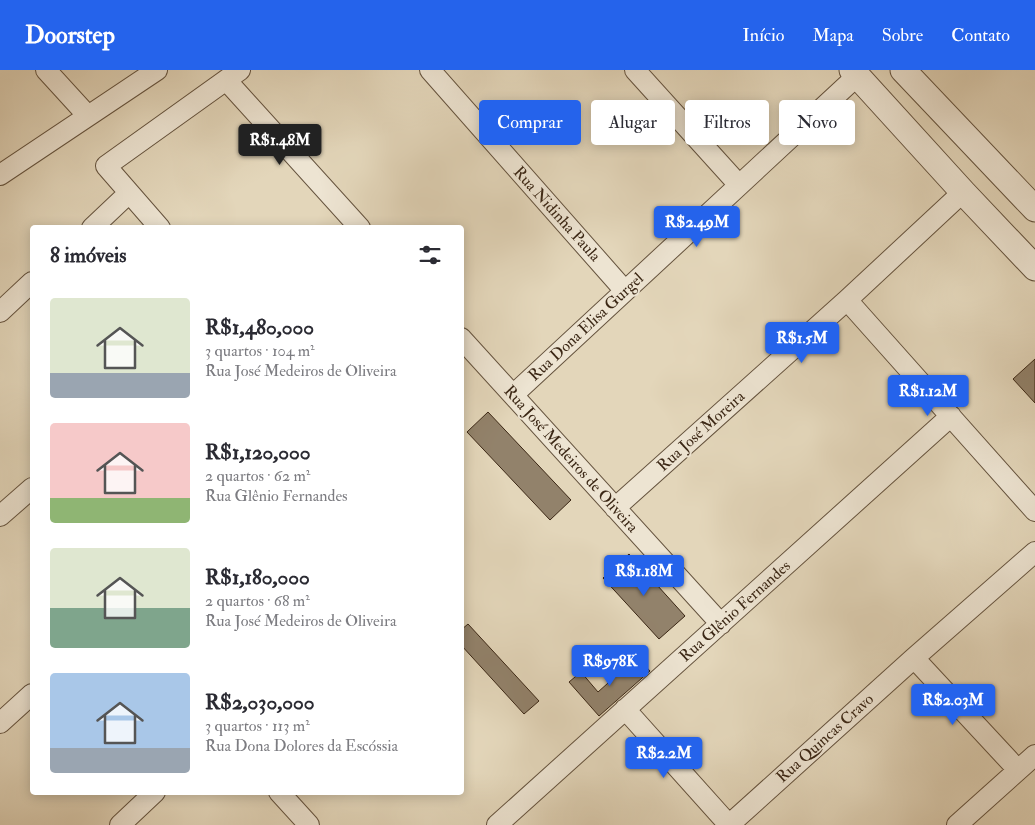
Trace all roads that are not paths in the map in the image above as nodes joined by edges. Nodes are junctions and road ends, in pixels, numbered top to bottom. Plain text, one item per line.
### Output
1 (46, 70) edge
2 (156, 70) edge
3 (430, 70) edge
4 (635, 70) edge
5 (907, 71) edge
6 (854, 73) edge
7 (233, 75) edge
8 (88, 116) junction
9 (0, 175) edge
10 (740, 185) junction
11 (963, 192) junction
12 (129, 193) junction
13 (1035, 209) edge
14 (95, 225) edge
15 (157, 225) edge
16 (358, 225) edge
17 (1035, 268) edge
18 (30, 284) edge
19 (625, 291) junction
20 (847, 300) junction
21 (0, 312) edge
22 (464, 341) edge
23 (513, 395) junction
24 (951, 416) junction
25 (30, 490) edge
26 (615, 508) junction
27 (1035, 511) edge
28 (0, 516) edge
29 (1035, 552) edge
30 (721, 624) junction
31 (914, 658) junction
32 (30, 696) edge
33 (625, 709) junction
34 (0, 723) edge
35 (1035, 755) edge
36 (1018, 770) junction
37 (152, 795) edge
38 (282, 795) edge
39 (120, 825) edge
40 (309, 825) edge
41 (497, 825) edge
42 (729, 825) edge
43 (957, 825) edge

1 - 8 street
2 - 8 street
3 - 19 street, Rua Nidinha Paula
4 - 10 street
5 - 13 street
6 - 10 street, Rua Dona Elisa Gurgel
6 - 11 street
7 - 12 street
7 - 16 street
8 - 9 street
10 - 19 street, Rua Dona Elisa Gurgel
11 - 17 street
11 - 20 street, Rua José Moreira
12 - 14 street
12 - 15 street
18 - 21 street
19 - 23 street, Rua Dona Elisa Gurgel
20 - 24 street
20 - 26 street, Rua José Moreira
22 - 23 street, Rua José Medeiros de Oliveira
23 - 26 street, Rua José Medeiros de Oliveira
24 - 27 street
24 - 30 street, Rua Glênio Fernandes
25 - 28 street
26 - 30 street, Rua José Medeiros de Oliveira
29 - 31 street, Rua Quincas Cravo
30 - 33 street, Rua Glênio Fernandes
31 - 36 street
31 - 42 street, Rua Quincas Cravo
32 - 34 street
33 - 41 street, Rua Glênio Fernandes
33 - 42 street
35 - 36 street
36 - 43 street
37 - 39 street
38 - 40 street

